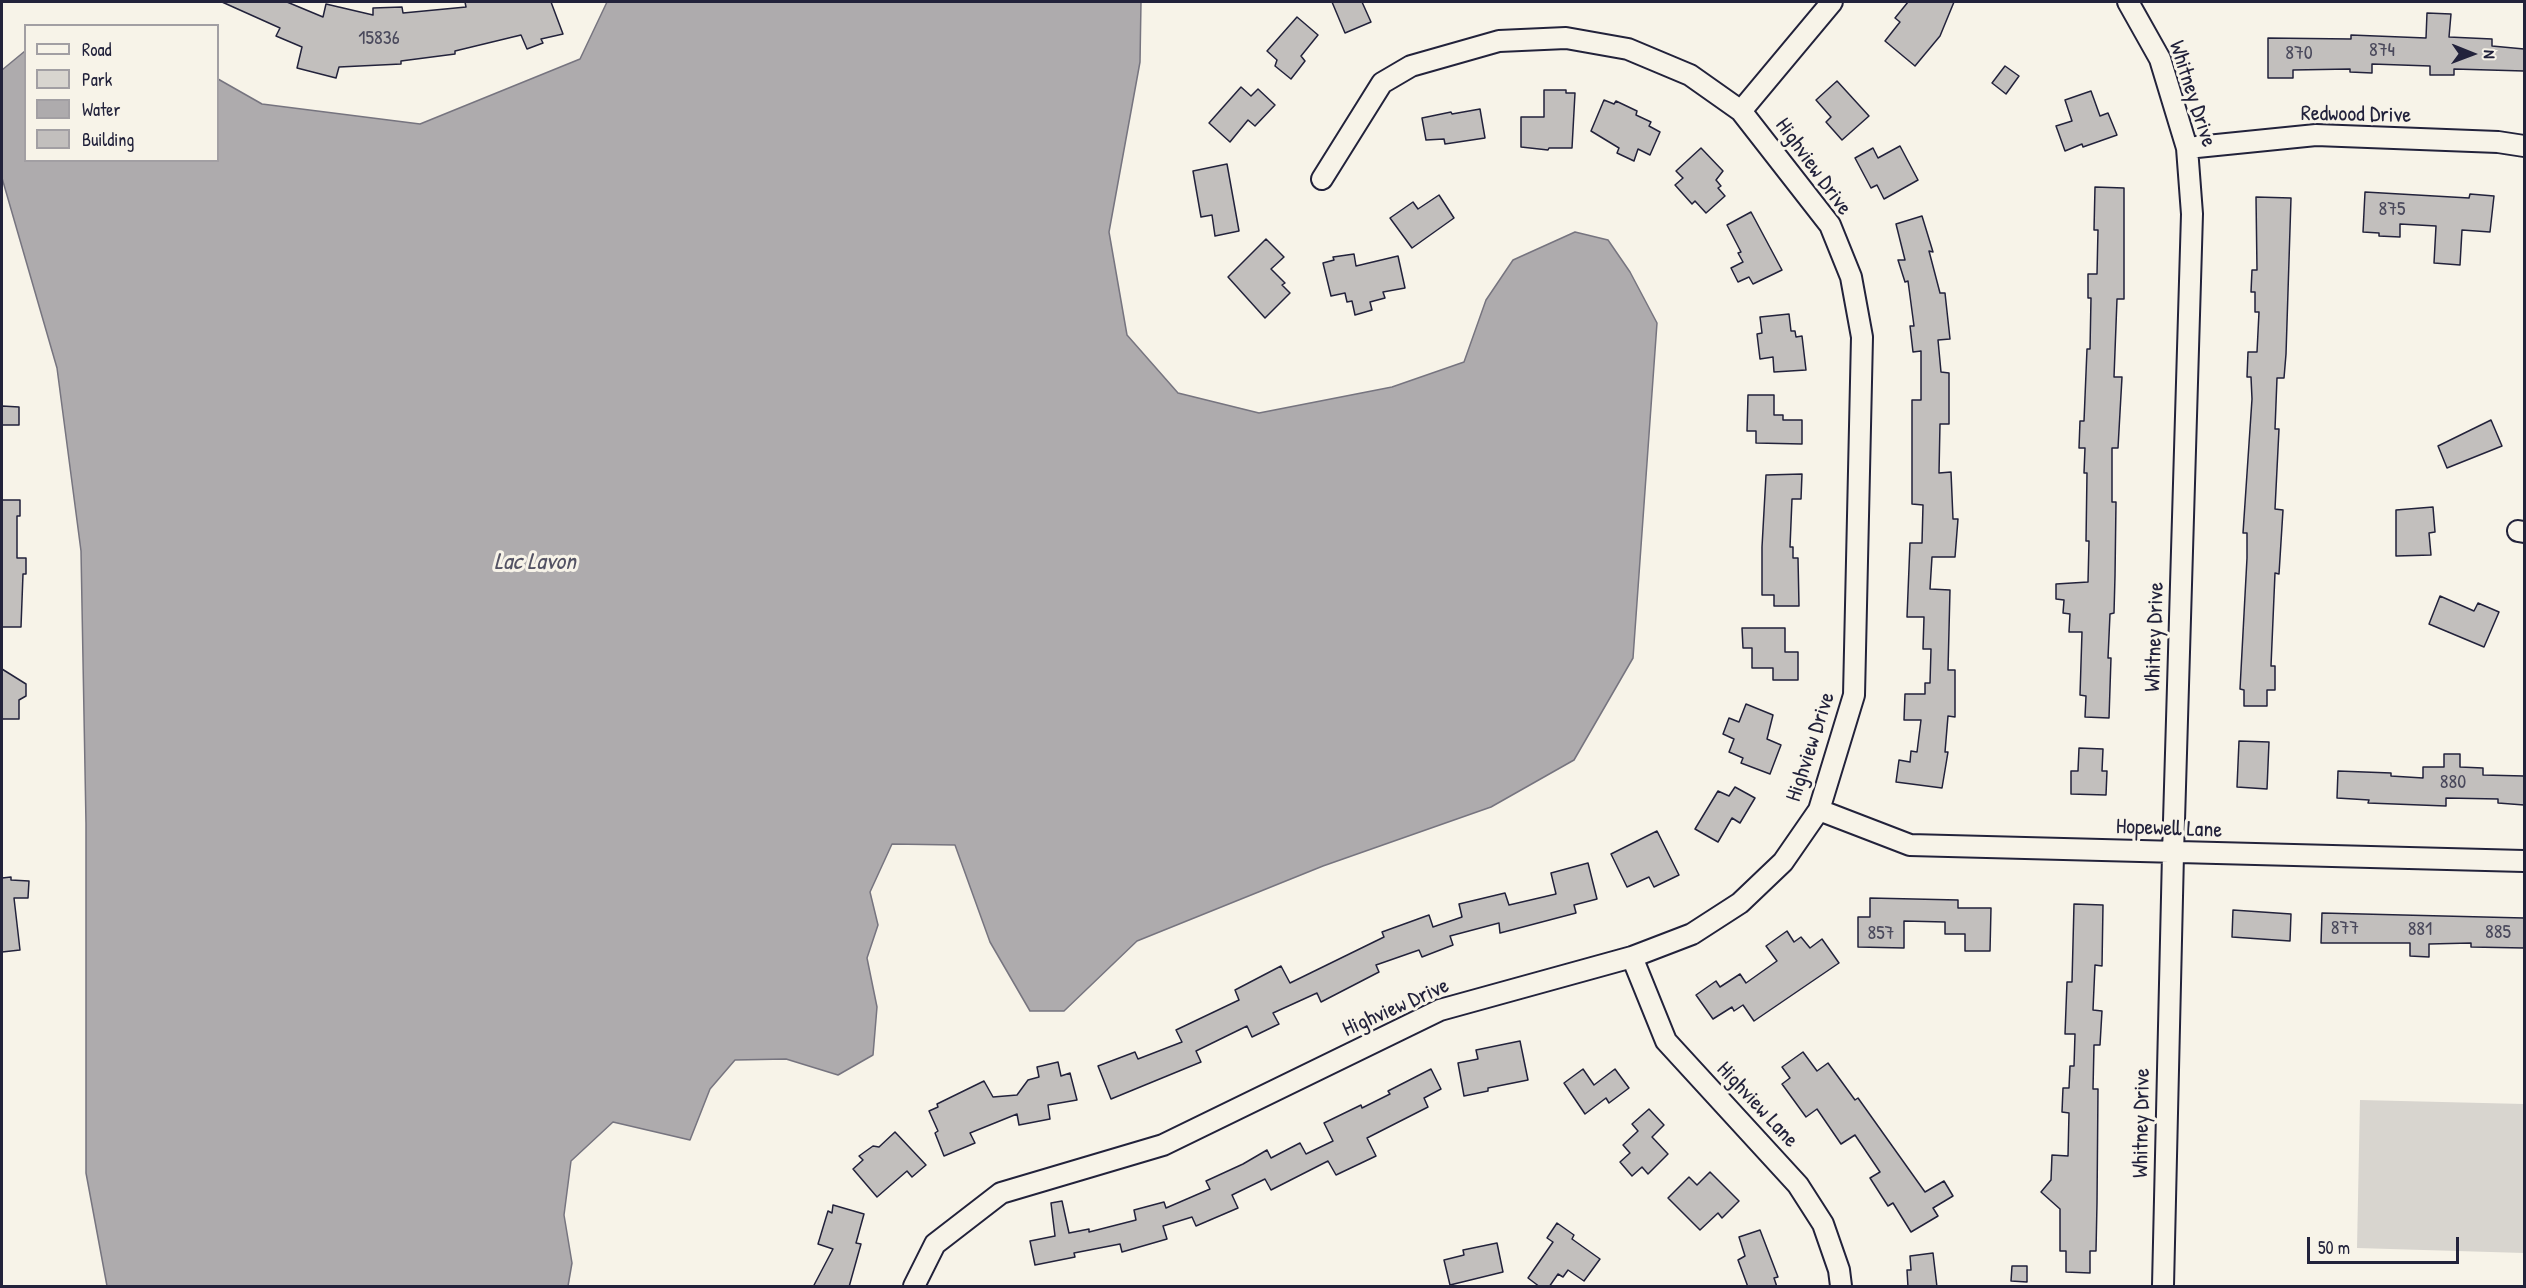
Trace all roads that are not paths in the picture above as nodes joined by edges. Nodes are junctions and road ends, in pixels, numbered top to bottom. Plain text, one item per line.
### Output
1 (1832, 2) edge
2 (2128, 2) edge
3 (1741, 111) junction
4 (2524, 146) edge
5 (2187, 148) junction
6 (1322, 179) dead end
7 (1819, 810) junction
8 (2173, 854) junction
9 (2524, 861) edge
10 (1632, 957) junction
11 (914, 1287) edge
12 (1841, 1287) edge
13 (2163, 1287) edge

1 - 3 street
2 - 5 street, Whitney Drive
3 - 6 street, Highview Drive
3 - 7 street, Highview Drive
4 - 5 street, Redwood Drive
5 - 8 street, Whitney Drive
7 - 8 street, Hopewell Lane
7 - 10 street, Highview Drive
8 - 9 street, Hopewell Lane
8 - 13 street, Whitney Drive
10 - 11 street, Highview Drive
10 - 12 street, Highview Lane

